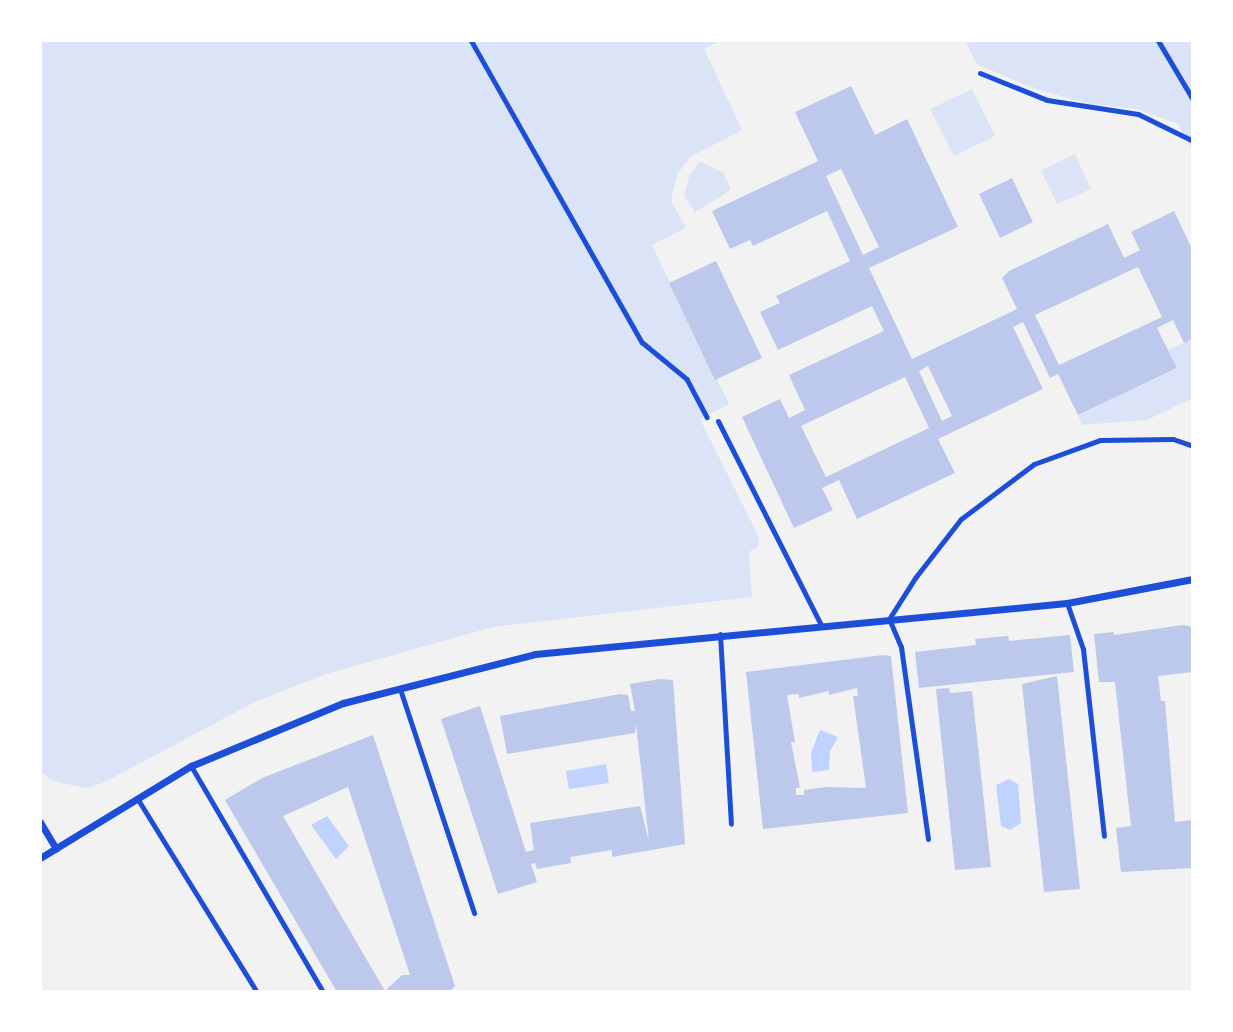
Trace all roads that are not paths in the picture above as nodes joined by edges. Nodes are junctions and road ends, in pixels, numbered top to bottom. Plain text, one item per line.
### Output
1 (980, 74) dead end
2 (1193, 141) edge
3 (718, 421) road end
4 (1193, 446) edge
5 (1193, 579) edge
6 (1066, 603) junction
7 (889, 619) junction
8 (821, 625) junction
9 (720, 634) junction
10 (400, 689) junction
11 (191, 766) junction
12 (137, 798) junction
13 (40, 822) edge
14 (731, 824) dead end
15 (1104, 836) dead end
16 (928, 839) dead end
17 (56, 849) junction
18 (40, 858) edge
19 (474, 913) dead end
20 (257, 992) edge
21 (323, 992) edge

1 - 2 lane
3 - 8 lane
4 - 7 lane
5 - 6 street
6 - 7 street
6 - 15 lane
7 - 8 street
7 - 16 lane
8 - 9 street
9 - 10 street
9 - 14 lane
10 - 11 street
10 - 19 lane
11 - 12 street
11 - 21 lane
12 - 17 street
12 - 20 lane
13 - 17 street
17 - 18 street

